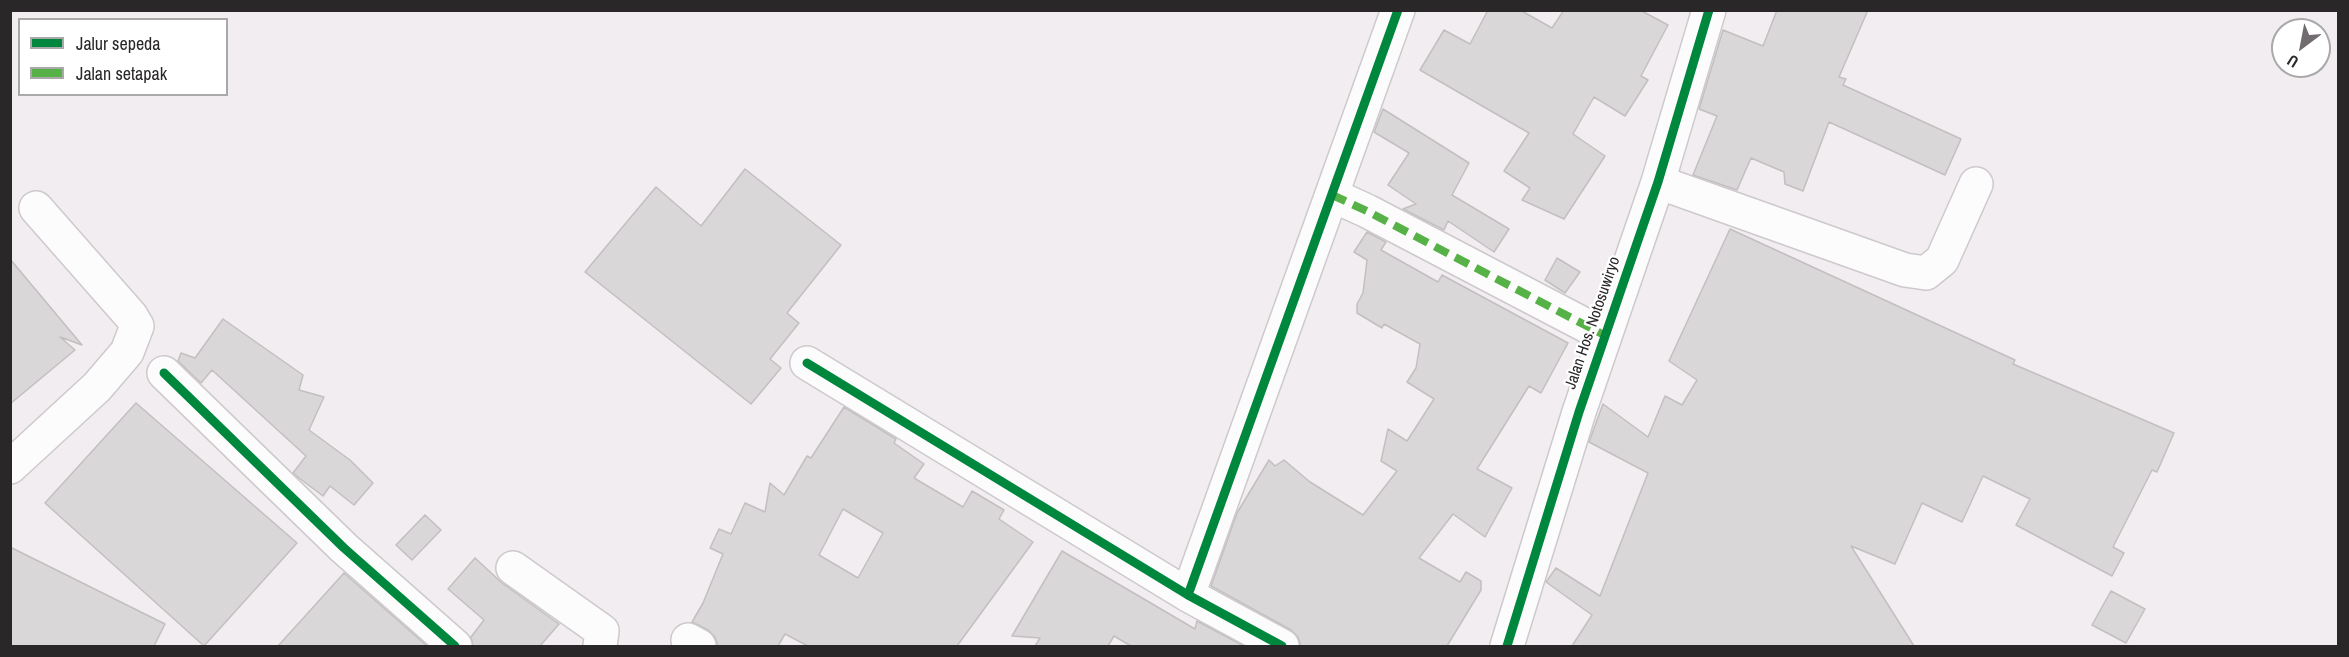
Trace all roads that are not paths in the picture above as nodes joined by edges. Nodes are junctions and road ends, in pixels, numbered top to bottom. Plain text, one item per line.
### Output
1 (1398, 10) edge
2 (1709, 10) edge
3 (1658, 182) junction
4 (1976, 184) dead end
5 (1332, 195) junction
6 (36, 208) dead end
7 (1604, 335) junction
8 (807, 363) dead end
9 (164, 373) dead end
10 (10, 467) edge
11 (513, 568) dead end
12 (1188, 595) junction
13 (455, 646) edge
14 (600, 646) edge
15 (1282, 646) edge
16 (1506, 646) edge

1 - 5 street
2 - 3 street, Jalan Hos. Notosuwiryo
3 - 4 street
3 - 7 street, Jalan Hos. Notosuwiryo
5 - 7 street
5 - 12 street
6 - 10 street
7 - 16 street, Jalan Hos. Notosuwiryo
8 - 12 street
9 - 13 street
11 - 14 street
12 - 15 street

